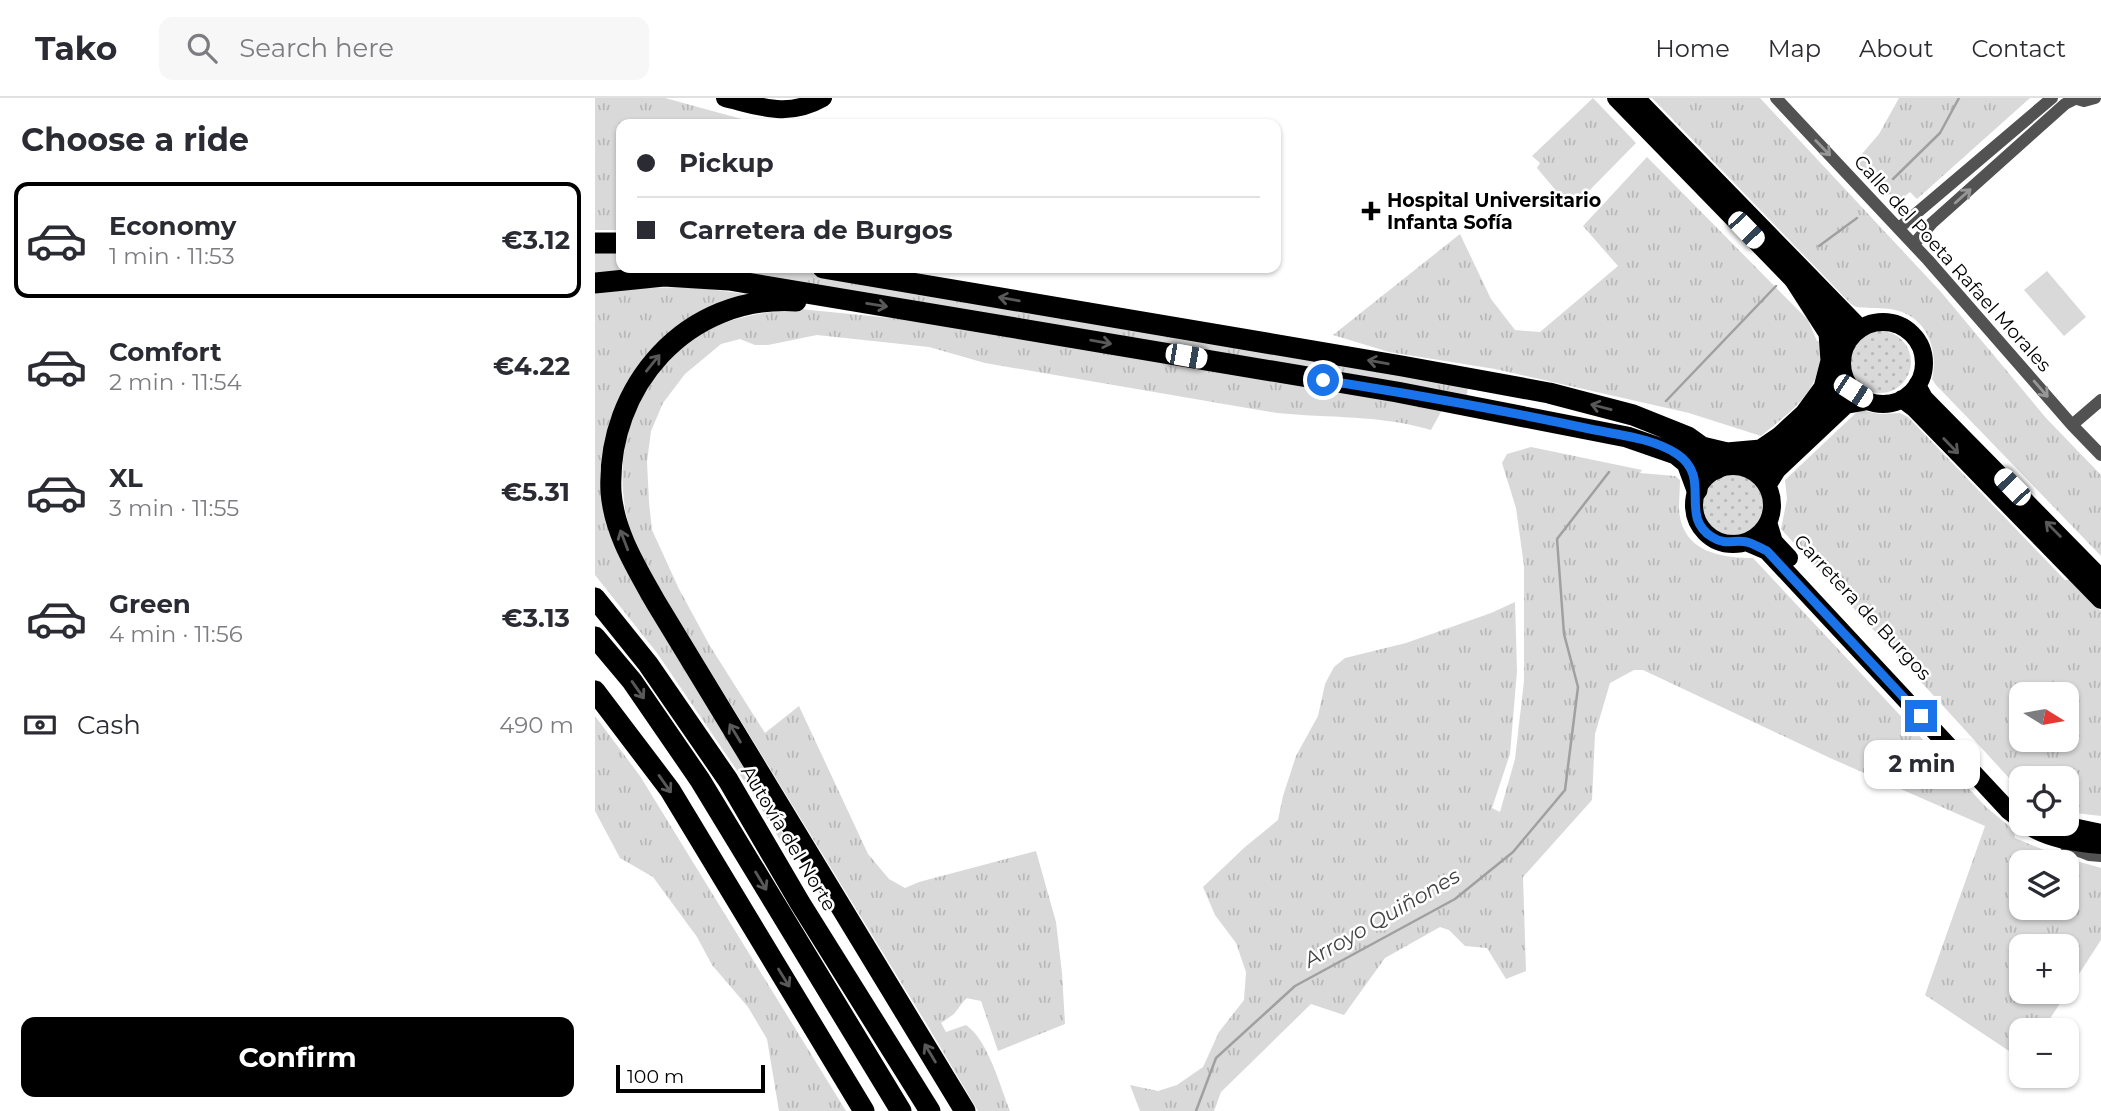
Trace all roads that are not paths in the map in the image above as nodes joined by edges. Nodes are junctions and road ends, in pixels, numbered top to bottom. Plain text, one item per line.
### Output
1 (725, 98) edge
2 (823, 98) edge
3 (1616, 98) edge
4 (1636, 98) edge
5 (1776, 98) edge
6 (2052, 98) edge
7 (2075, 98) edge
8 (2095, 98) edge
9 (1899, 228) junction
10 (595, 243) edge
11 (616, 243) edge
12 (1914, 244) junction
13 (853, 273) edge
14 (1795, 281) junction
15 (595, 283) edge
16 (844, 299) junction
17 (1854, 334) junction
18 (1845, 377) junction
19 (1917, 385) junction
20 (1902, 399) junction
21 (2101, 400) edge
22 (1868, 401) junction
23 (2072, 425) junction
24 (1665, 429) junction
25 (2101, 455) edge
26 (1748, 468) junction
27 (1716, 469) junction
28 (1767, 486) junction
29 (1697, 490) junction
30 (1768, 522) junction
31 (1746, 542) junction
32 (2101, 578) edge
33 (595, 598) edge
34 (2101, 600) edge
35 (595, 637) edge
36 (595, 691) edge
37 (2009, 797) edge
38 (2009, 811) edge
39 (2079, 832) edge
40 (2101, 833) edge
41 (2059, 836) edge
42 (2066, 836) edge
43 (2101, 845) edge
44 (2101, 856) edge
45 (864, 1111) edge
46 (901, 1111) edge
47 (930, 1111) edge
48 (965, 1111) edge

1 - 2 main road
3 - 14 main road
4 - 17 main road
5 -> 9 street, Calle del Poeta Rafael Morales
6 - 9 street
7 - 8 street
12 -> 7 street
9 - 12 street, Calle del Poeta Rafael Morales
10 - 11 highway
12 -> 23 street, Calle del Poeta Rafael Morales
24 -> 13 highway
14 - 17 main road
14 - 24 highway
15 - 16 highway
16 -> 29 highway
48 -> 16 highway
17 - 18 main road
17 - 19 main road
18 - 22 main road
18 - 26 main road
19 - 20 main road
32 -> 19 main road
20 - 22 main road
20 -> 34 main road
21 - 23 street
22 - 28 main road
23 - 25 street, Calle del Poeta Rafael Morales
24 - 27 highway
26 - 27 main road
26 - 28 main road
27 - 29 main road
28 - 30 main road
29 - 31 main road
30 - 31 main road
30 - 37 main road, Carretera de Burgos
31 - 38 main road, Carretera de Burgos
33 - 47 highway, Autovía del Norte
35 -> 46 highway
36 -> 45 highway
39 - 40 main road
41 - 44 street
42 - 43 main road

